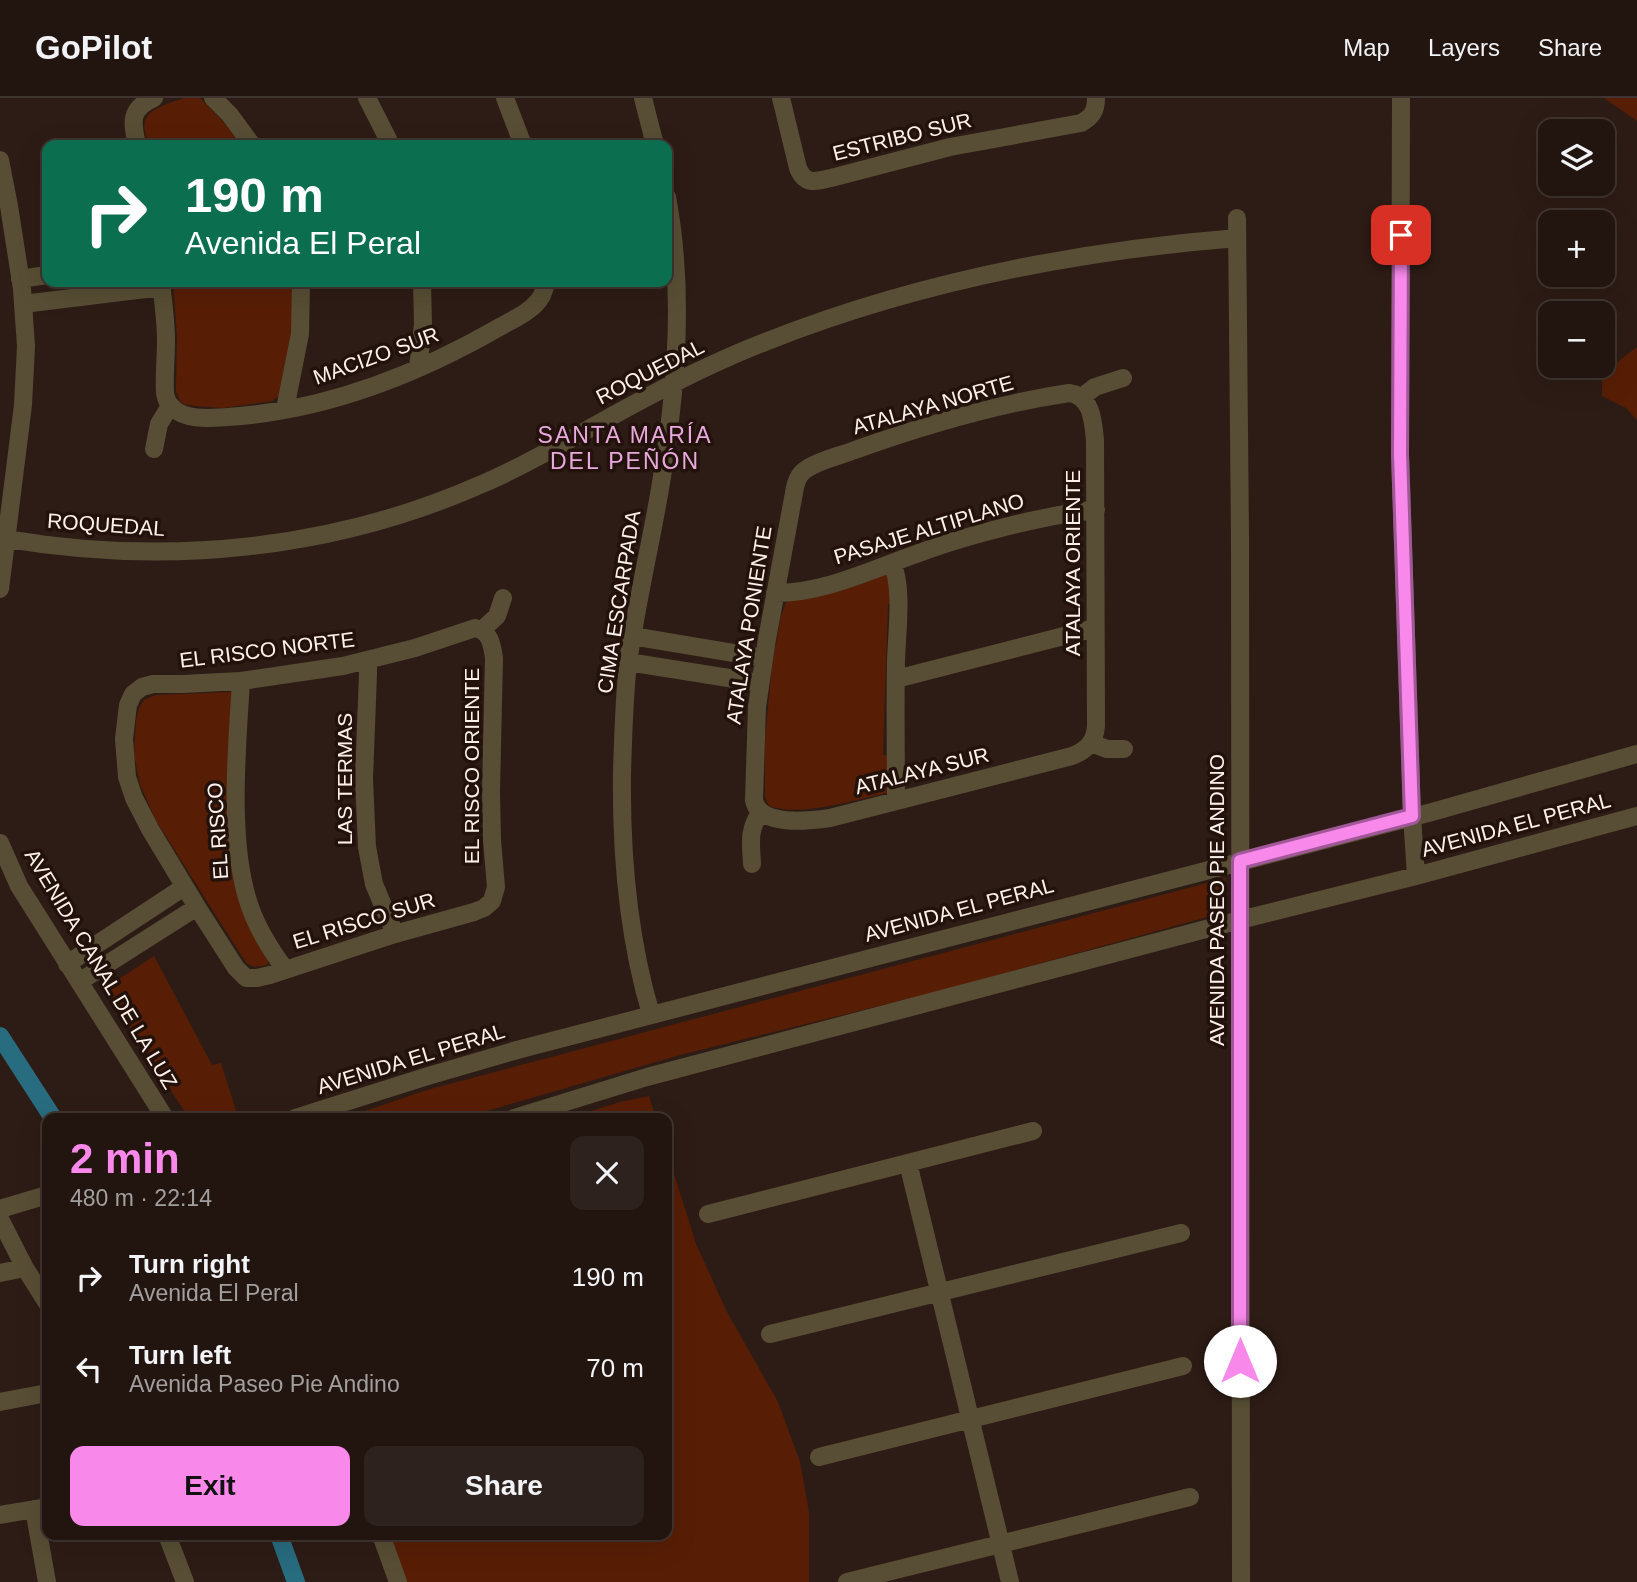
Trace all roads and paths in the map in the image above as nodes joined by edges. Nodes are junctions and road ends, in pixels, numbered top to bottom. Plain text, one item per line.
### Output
1 (154, 98) edge
2 (214, 98) edge
3 (367, 98) edge
4 (505, 98) edge
5 (643, 98) edge
6 (781, 98) edge
7 (1096, 98) edge
8 (1401, 98) edge
9 (136, 140) edge
10 (248, 140) edge
11 (388, 140) edge
12 (521, 140) edge
13 (654, 140) edge
14 (0, 160) edge
15 (1237, 218) dead end
16 (672, 230) edge
17 (1237, 239) junction
18 (42, 276) edge
19 (20, 279) junction
20 (141, 287) edge
21 (162, 287) edge
22 (301, 287) edge
23 (422, 287) edge
24 (544, 289) edge
25 (23, 304) junction
26 (418, 368) junction
27 (1123, 378) dead end
28 (673, 384) junction
29 (1082, 397) junction
30 (170, 406) junction
31 (285, 409) junction
32 (154, 449) dead end
33 (800, 475) joint
34 (1096, 510) junction
35 (7, 539) junction
36 (892, 563) junction
37 (0, 589) edge
38 (775, 593) junction
39 (503, 598) dead end
40 (1095, 628) junction
41 (482, 630) junction
42 (632, 636) junction
43 (764, 658) junction
44 (368, 661) junction
45 (628, 662) junction
46 (896, 679) junction
47 (241, 681) junction
48 (760, 682) junction
49 (1091, 743) junction
50 (1124, 749) dead end
51 (1637, 754) edge
52 (896, 801) junction
53 (760, 813) junction
54 (1412, 816) junction
55 (1637, 816) edge
56 (0, 843) edge
57 (1240, 861) junction
58 (752, 864) dead end
59 (1416, 876) junction
60 (184, 887) junction
61 (492, 901) joint
62 (197, 907) junction
63 (1240, 920) junction
64 (395, 934) junction
65 (67, 964) junction
66 (285, 969) junction
67 (79, 982) junction
68 (651, 1014) junction
69 (162, 1113) edge
70 (311, 1113) edge
71 (530, 1113) edge
72 (1033, 1131) dead end
73 (908, 1163) junction
74 (42, 1196) edge
75 (0, 1209) edge
76 (708, 1214) dead end
77 (0, 1219) edge
78 (1181, 1233) dead end
79 (25, 1268) junction
80 (0, 1273) edge
81 (939, 1293) junction
82 (42, 1295) edge
83 (769, 1334) dead end
84 (1183, 1366) dead end
85 (42, 1394) edge
86 (0, 1402) edge
87 (970, 1419) junction
88 (819, 1457) dead end
89 (1190, 1497) dead end
90 (40, 1508) edge
91 (0, 1515) edge
92 (42, 1529) edge
93 (43, 1540) edge
94 (169, 1540) edge
95 (383, 1540) edge
96 (1000, 1543) junction
97 (47, 1582) edge
98 (185, 1582) edge
99 (398, 1582) edge
100 (846, 1582) edge
101 (1010, 1582) edge
102 (1241, 1582) edge

1 - 9 street
2 - 10 street
3 - 11 street
4 - 12 street
5 - 13 street
6 - 7 street, ESTRIBO SUR
8 - 54 street
14 - 19 street
15 - 17 street, AVENIDA PASEO PIE ANDINO
16 - 28 street, CIMA ESCARPADA
17 - 28 street, ROQUEDAL
17 - 57 street, AVENIDA PASEO PIE ANDINO
18 - 19 street
19 - 25 street
20 - 25 street
21 - 30 street
22 - 31 street
23 - 26 street
24 - 26 street, MACIZO SUR
25 - 35 street
26 - 31 street, MACIZO SUR
27 - 29 street
28 - 35 street, ROQUEDAL
28 - 42 street, CIMA ESCARPADA
29 - 33 street, ATALAYA NORTE
29 - 34 street, ATALAYA ORIENTE
30 - 31 street, MACIZO SUR
30 - 32 street
33 - 38 street, ATALAYA PONIENTE
34 - 36 street, PASAJE ALTIPLANO
34 - 40 street, ATALAYA ORIENTE
35 - 37 street
36 - 38 street, PASAJE ALTIPLANO
36 - 46 street
38 - 43 street, ATALAYA PONIENTE
39 - 41 street
40 - 46 street
40 - 49 street, ATALAYA ORIENTE
41 - 44 street, EL RISCO NORTE
41 - 61 street, EL RISCO ORIENTE
42 - 43 street
42 - 45 street, CIMA ESCARPADA
43 - 48 street, ATALAYA PONIENTE
44 - 47 street, EL RISCO NORTE
44 - 64 street, LAS TERMAS
45 - 48 street
45 - 68 street, CIMA ESCARPADA
46 - 52 street
47 - 60 street, EL RISCO NORTE
47 - 66 street, EL RISCO
48 - 53 street, ATALAYA PONIENTE
49 - 50 street
49 - 52 street, ATALAYA SUR
51 - 54 street, AVENIDA EL PERAL
52 - 53 street, ATALAYA SUR
53 - 58 street, ATALAYA PONIENTE
54 - 57 street, AVENIDA EL PERAL
54 - 59 street
55 - 59 street, AVENIDA EL PERAL
56 - 65 street, AVENIDA CANAL DE LA LUZ
57 - 63 street, AVENIDA PASEO PIE ANDINO
57 - 68 street, AVENIDA EL PERAL
59 - 63 street, AVENIDA EL PERAL
60 - 62 street
60 - 65 street
61 - 64 street, EL RISCO SUR
62 - 66 street, EL RISCO SUR
62 - 67 street
63 - 71 street, AVENIDA EL PERAL
63 - 102 street, AVENIDA PASEO PIE ANDINO
64 - 66 street, EL RISCO SUR
65 - 67 street, AVENIDA CANAL DE LA LUZ
67 - 69 street, AVENIDA CANAL DE LA LUZ
68 - 70 street, AVENIDA EL PERAL
72 - 73 street
73 - 76 street
73 - 81 street
74 - 75 street
77 - 79 street
78 - 81 street
79 - 80 street
79 - 82 street
81 - 83 street
81 - 87 street
84 - 87 street
85 - 86 street
87 - 88 street
87 - 96 street
89 - 96 street
90 - 91 street
90 - 92 street
93 - 97 street
94 - 98 street
95 - 99 street
96 - 100 street
96 - 101 street

